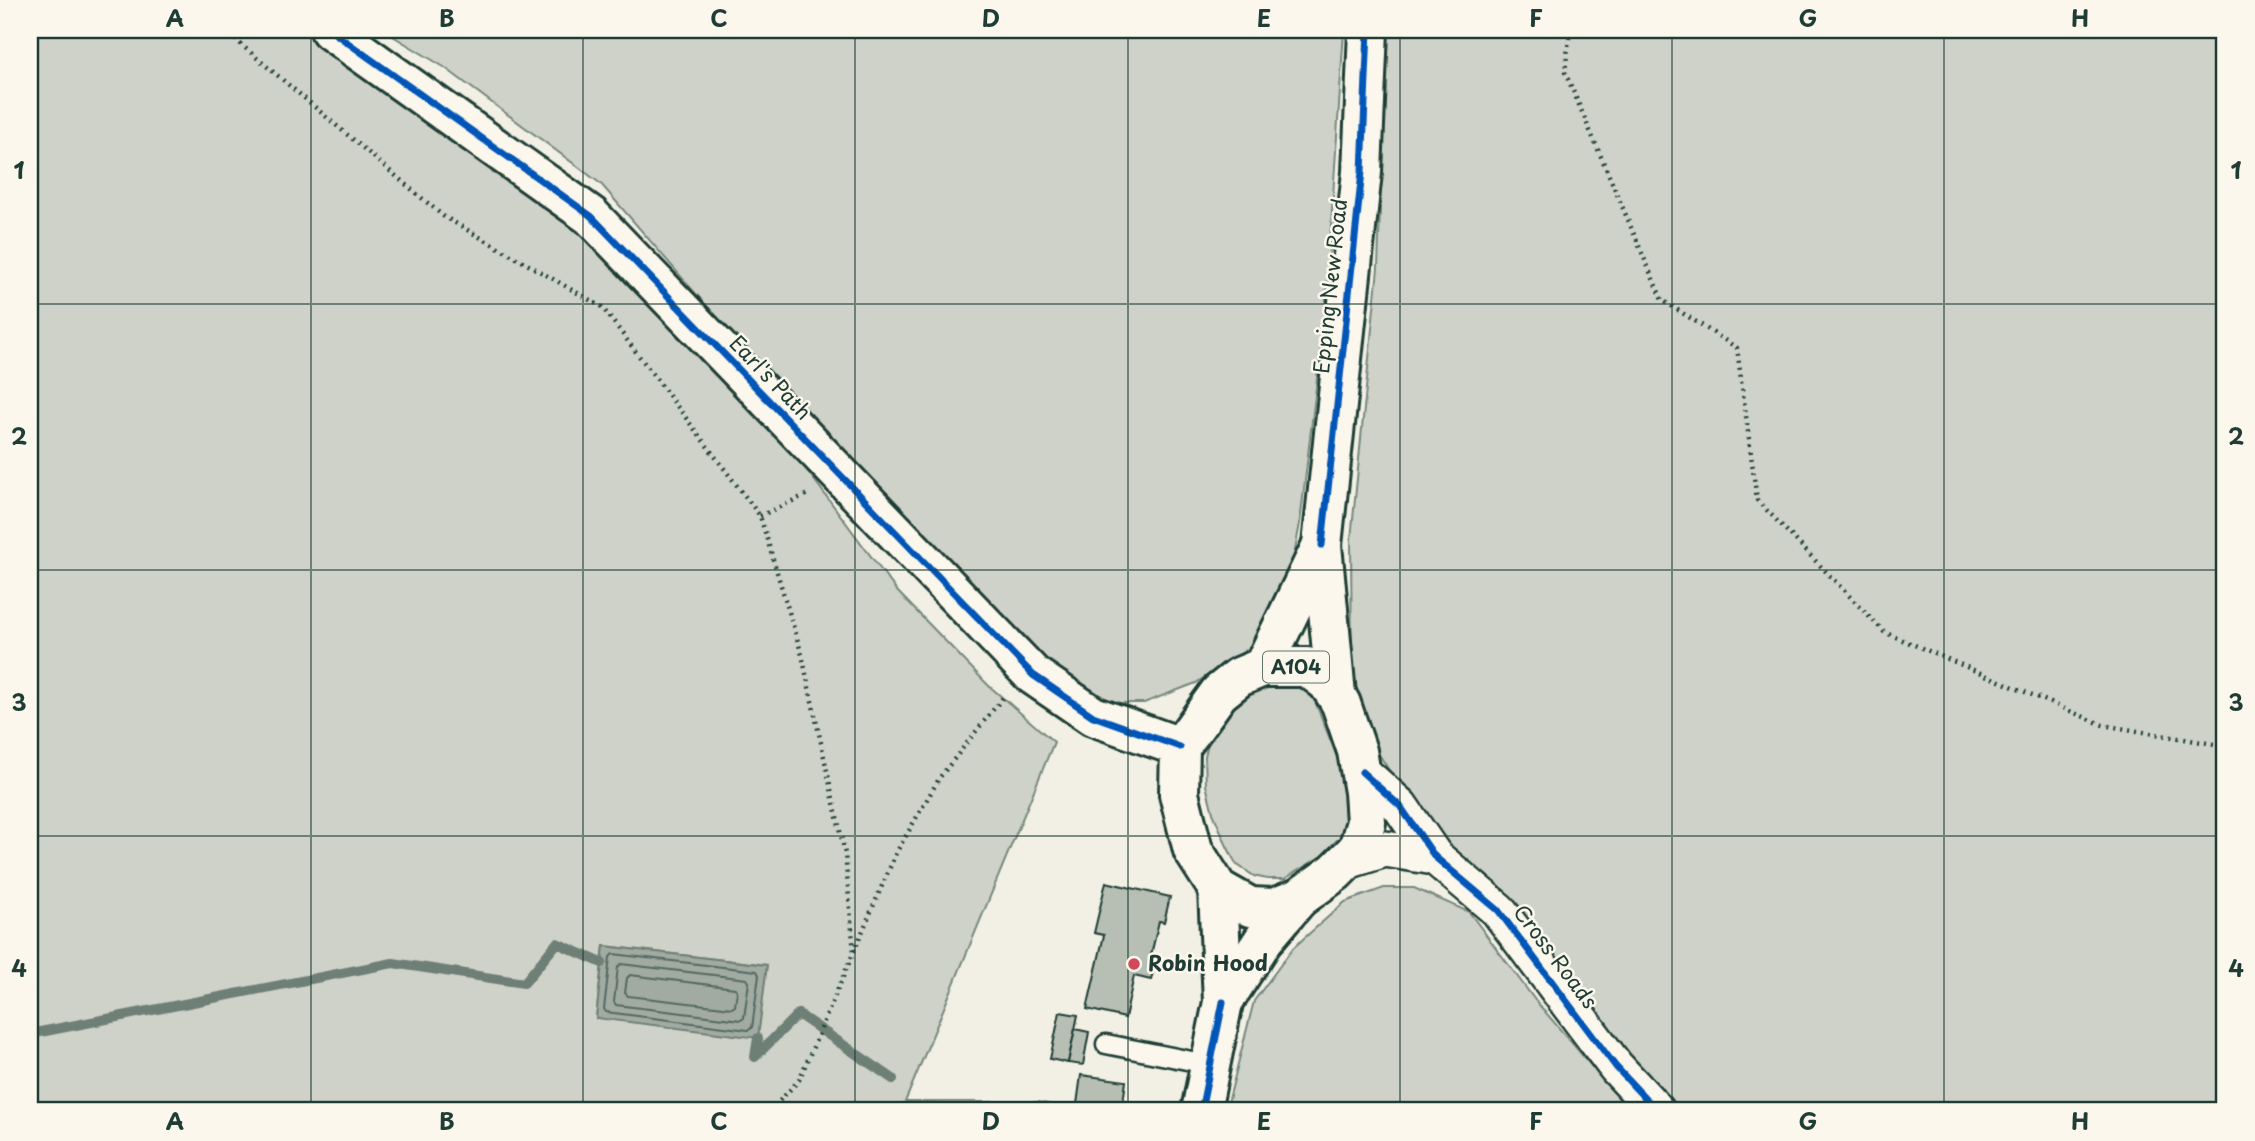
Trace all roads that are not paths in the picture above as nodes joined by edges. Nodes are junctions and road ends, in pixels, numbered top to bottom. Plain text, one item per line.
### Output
1 (330, 30) edge
2 (1368, 30) edge
3 (1322, 545) junction
4 (1263, 667) junction
5 (1336, 695) junction
6 (1180, 747) junction
7 (1362, 772) junction
8 (1436, 857) junction
9 (1347, 861) junction
10 (1218, 889) junction
11 (1299, 898) junction
12 (1223, 1002) junction
13 (1105, 1044) dead end
14 (1212, 1065) junction
15 (1201, 1111) edge
16 (1657, 1111) edge

1 - 6 main road, Earl's Path
2 - 3 main road, Epping New Road / A104
3 - 4 main road, Epping New Road / A104
3 - 5 main road, Epping New Road / A104
4 - 5 main road, A104
4 - 6 main road, A104
5 - 7 main road, A104
6 - 10 main road, A104
7 - 8 street, Cross Roads
7 - 9 main road, A104
8 - 9 street
8 - 16 street, Cross Roads
9 - 11 main road, A104
10 - 11 main road, A104
10 - 12 main road, A104
11 - 12 main road, A104
12 - 14 main road, A104
13 - 14 lane
14 - 15 main road, A104

